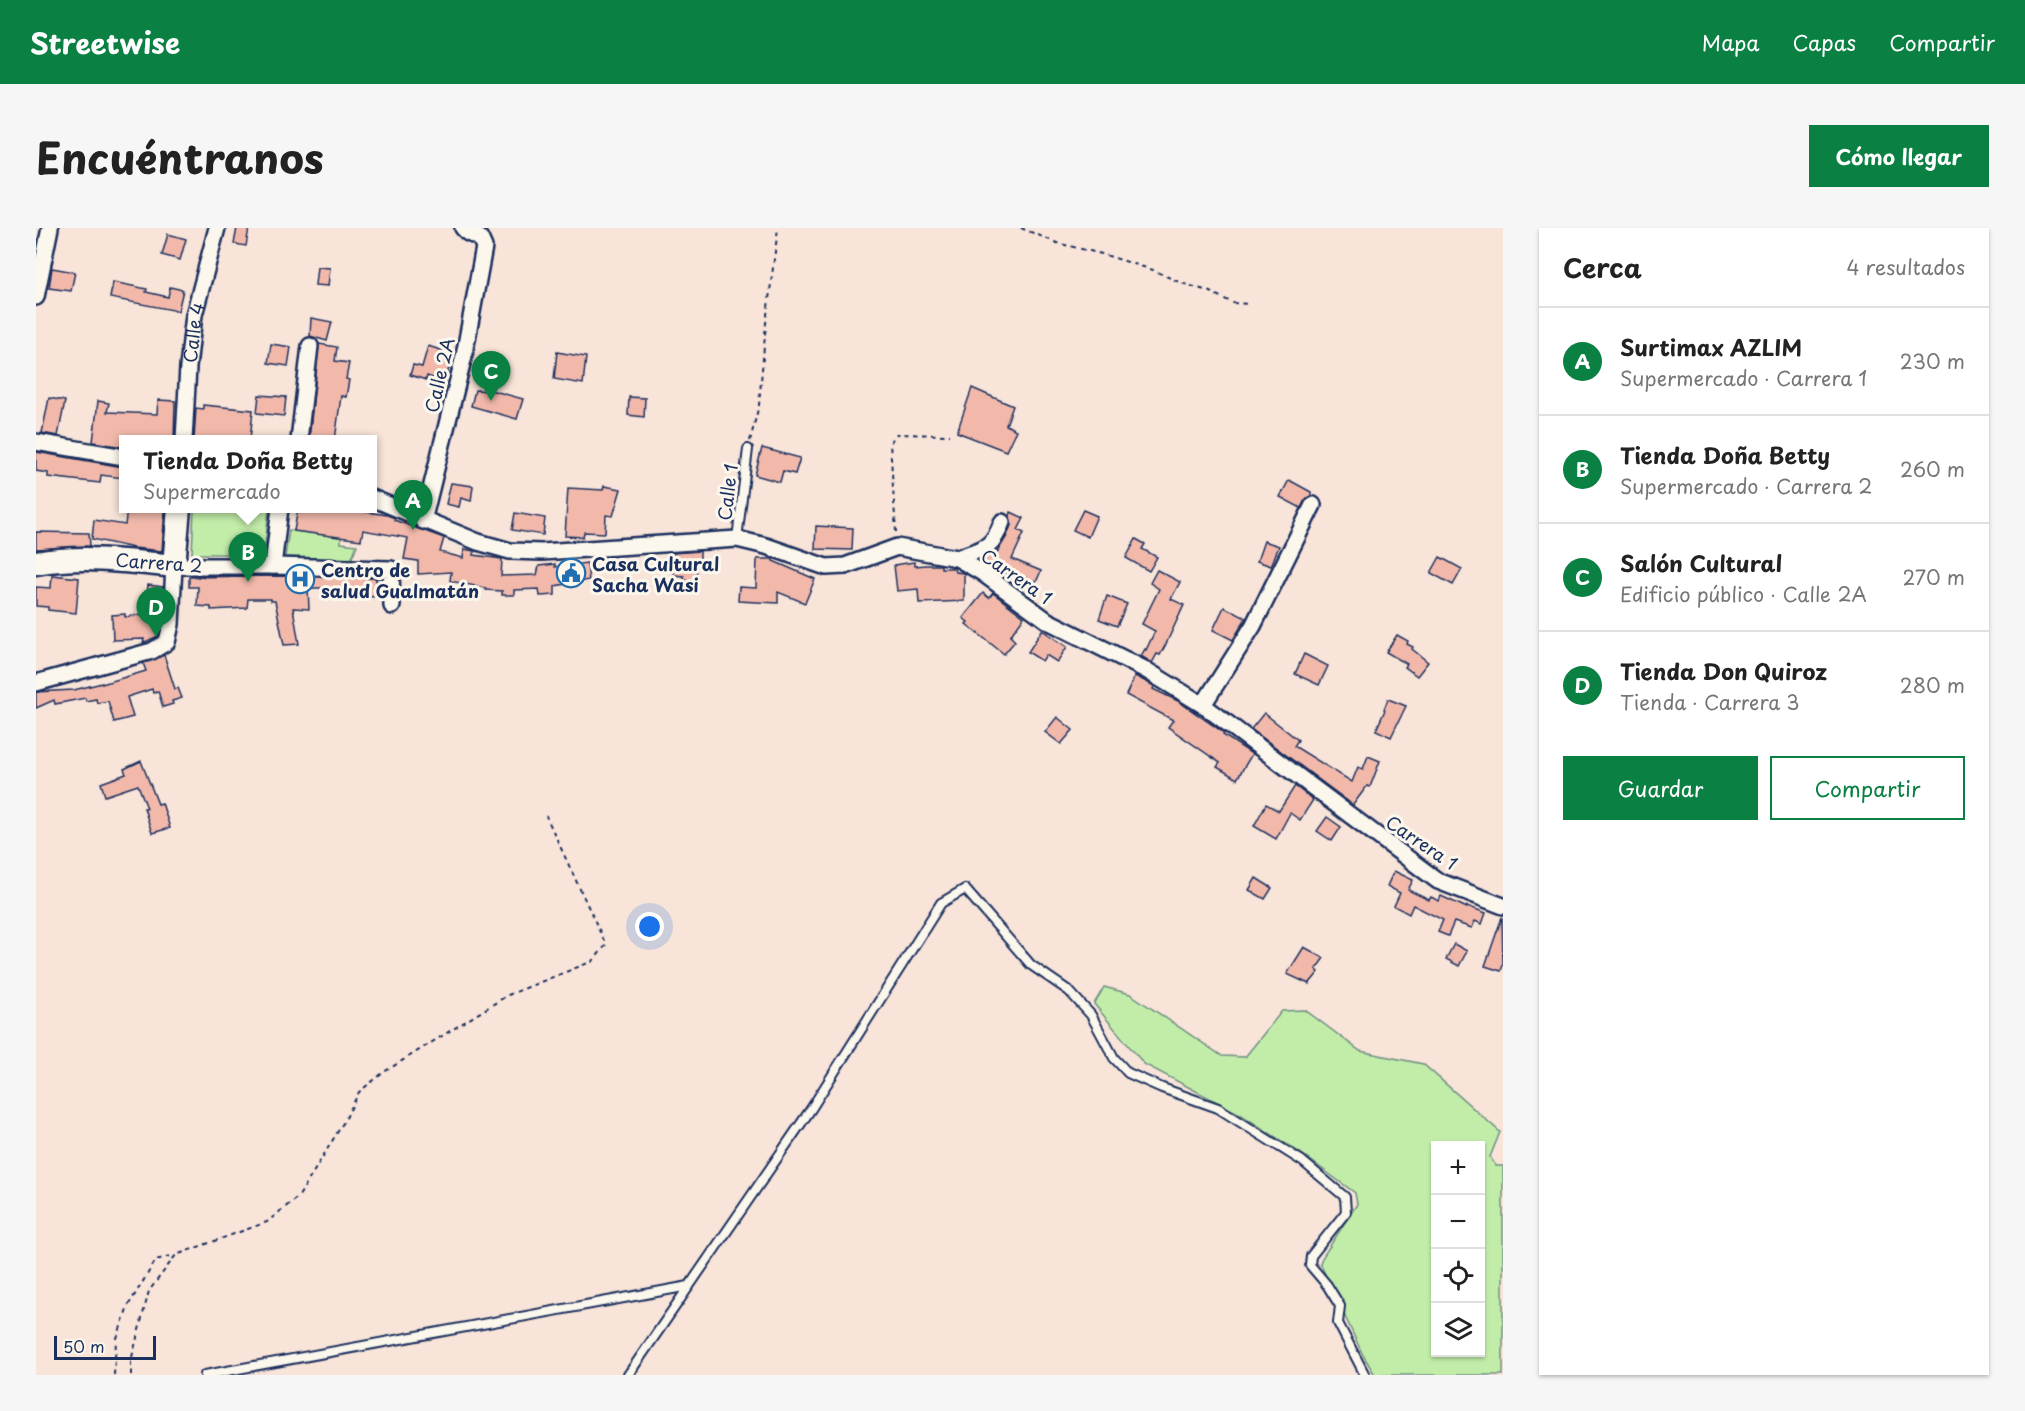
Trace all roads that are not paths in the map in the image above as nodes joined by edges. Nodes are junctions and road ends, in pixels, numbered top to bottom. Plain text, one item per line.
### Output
1 (50, 228) edge
2 (217, 228) edge
3 (463, 228) edge
4 (36, 297) edge
5 (310, 346) dead end
6 (184, 435) edge
7 (300, 435) edge
8 (36, 442) edge
9 (748, 449) road end
10 (119, 456) edge
11 (377, 500) edge
12 (1313, 505) dead end
13 (179, 513) edge
14 (279, 513) edge
15 (423, 520) junction
16 (1002, 522) dead end
17 (737, 539) junction
18 (957, 558) junction
19 (36, 563) edge
20 (174, 566) junction
21 (273, 566) junction
22 (392, 606) dead end
23 (36, 683) edge
24 (1203, 705) junction
25 (1503, 906) edge
26 (689, 1286) junction
27 (205, 1375) edge
28 (627, 1375) edge
29 (1365, 1375) edge

1 - 4 street
2 - 6 street, Calle 4
3 - 15 street, Calle 2A
5 - 7 street
8 - 10 street
9 - 17 lane, Calle 1
11 - 15 street
12 - 24 street
13 - 20 street
14 - 21 street
15 - 17 street
16 - 18 street
17 - 18 street, Carrera 1
18 - 24 street, Carrera 1
19 - 20 street, Carrera 2
20 - 21 street, Carrera 2
20 - 23 street
21 - 22 street, Carrera 2
24 - 25 street, Carrera 1
26 - 27 lane
26 - 28 lane
26 - 29 lane

